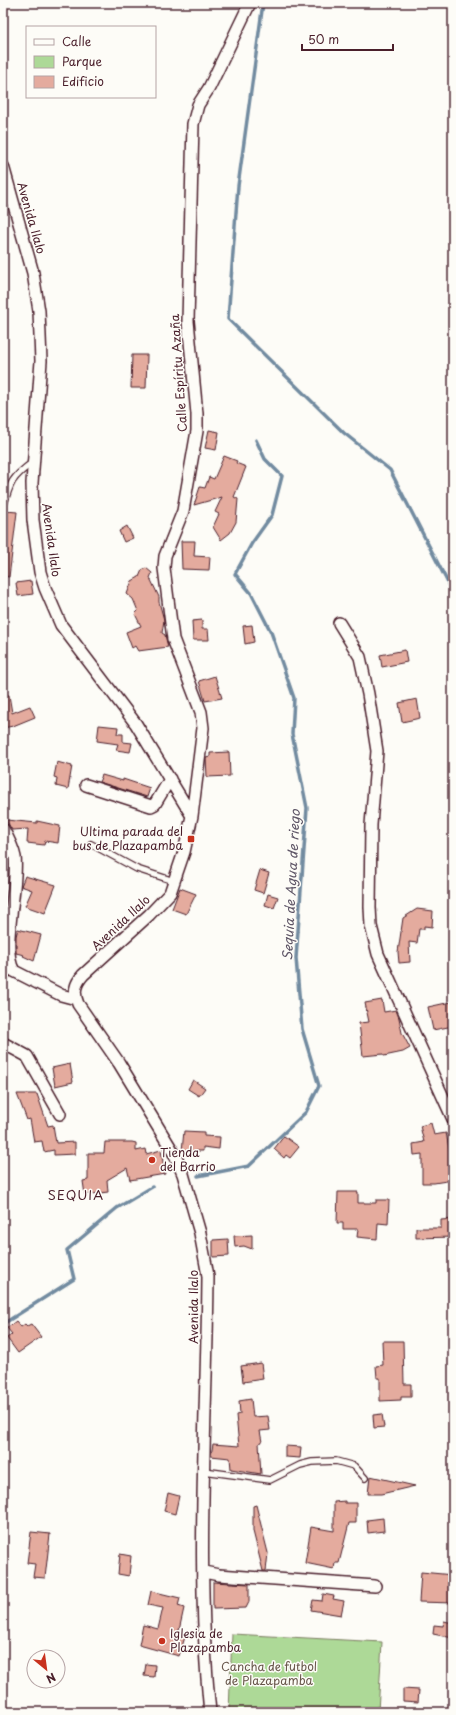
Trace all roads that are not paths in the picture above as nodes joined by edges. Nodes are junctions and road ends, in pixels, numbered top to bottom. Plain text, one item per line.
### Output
1 (250, 3) edge
2 (3, 166) edge
3 (34, 462) junction
4 (3, 508) edge
5 (339, 623) dead end
6 (170, 779) junction
7 (86, 786) dead end
8 (192, 816) junction
9 (3, 829) edge
10 (91, 844) dead end
11 (175, 881) junction
12 (6, 970) edge
13 (76, 999) junction
14 (3, 1043) edge
15 (60, 1114) dead end
16 (453, 1120) edge
17 (204, 1471) junction
18 (365, 1478) dead end
19 (204, 1572) junction
20 (375, 1586) dead end
21 (210, 1712) edge

1 - 8 street, Calle Espíritu Azaña
2 - 3 street, Avenida Ilalo
3 - 4 lane
3 - 6 street, Avenida Ilalo
5 - 16 street
6 - 7 street
6 - 8 street, Avenida Ilalo
8 - 11 street, Avenida Ilalo
9 - 12 street
10 - 11 lane
11 - 13 street, Avenida Ilalo
12 - 13 street
13 - 17 street, Avenida Ilalo
14 - 15 street
17 - 18 lane
17 - 19 street, Avenida Ilalo
19 - 20 street
19 - 21 street, Avenida Ilalo

